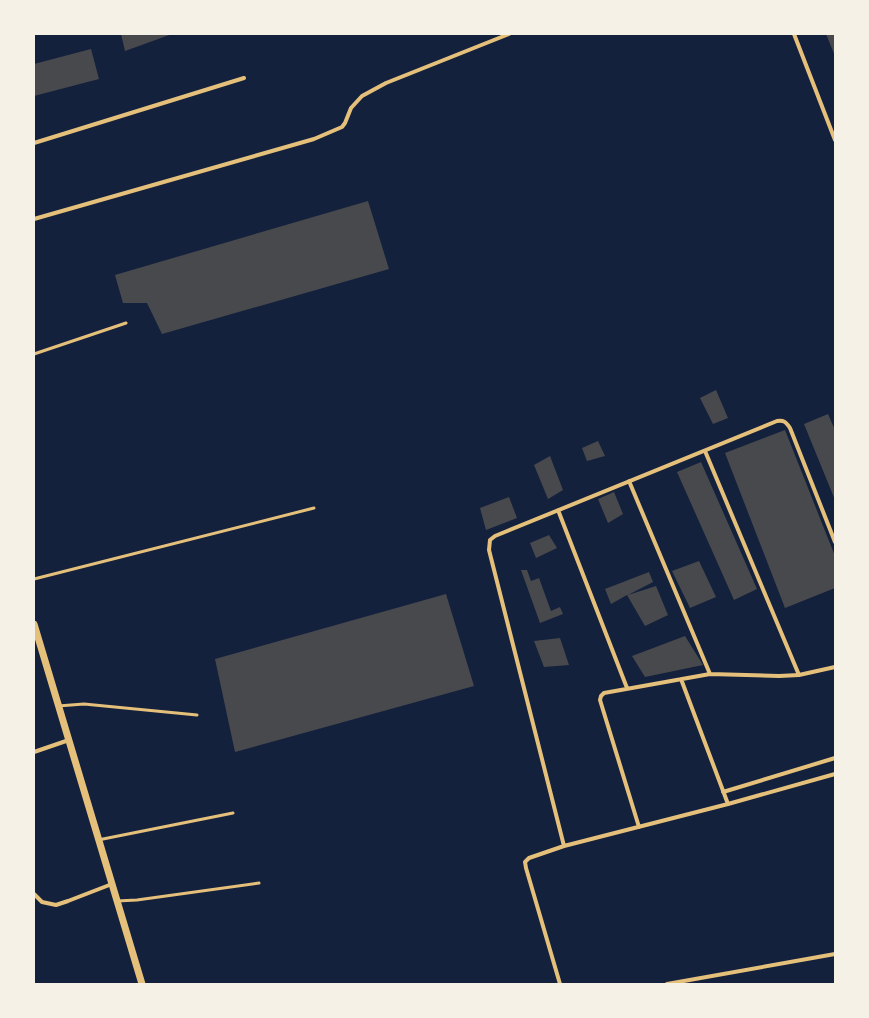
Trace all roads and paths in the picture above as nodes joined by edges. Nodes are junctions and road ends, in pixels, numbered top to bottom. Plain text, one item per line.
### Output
1 (509, 34) edge
2 (794, 34) edge
3 (244, 78) dead end
4 (835, 140) edge
5 (34, 143) edge
6 (34, 219) edge
7 (126, 323) dead end
8 (34, 354) edge
9 (704, 451) junction
10 (629, 481) junction
11 (314, 508) dead end
12 (558, 510) junction
13 (835, 542) edge
14 (34, 579) edge
15 (34, 624) edge
16 (835, 668) edge
17 (710, 674) junction
18 (798, 675) junction
19 (681, 679) junction
20 (627, 688) junction
21 (58, 706) junction
22 (197, 716) dead end
23 (69, 740) junction
24 (34, 752) edge
25 (835, 758) edge
26 (835, 774) edge
27 (723, 792) junction
28 (728, 804) junction
29 (233, 813) dead end
30 (639, 827) junction
31 (98, 840) junction
32 (564, 846) junction
33 (259, 883) dead end
34 (112, 884) junction
35 (34, 894) edge
36 (117, 901) junction
37 (835, 954) edge
38 (705, 978) junction
39 (142, 984) edge
40 (560, 984) edge
41 (667, 984) edge
42 (706, 984) edge

1 - 6 street
2 - 4 street
3 - 5 street
7 - 8 lane
9 - 10 street
9 - 13 street
9 - 18 street
10 - 12 street
10 - 17 street
11 - 14 lane
12 - 20 street
12 - 32 street
15 - 21 street
16 - 18 street
17 - 18 street
17 - 19 street
19 - 20 street
19 - 27 street
20 - 30 street
21 - 22 lane
21 - 23 street
23 - 24 street
23 - 31 street
25 - 27 street
26 - 28 street
27 - 28 street
28 - 30 street
29 - 31 lane
30 - 32 street
31 - 34 street
32 - 40 street
33 - 36 lane
34 - 35 street
34 - 36 street
36 - 39 street
37 - 38 street
38 - 41 street
38 - 42 street

